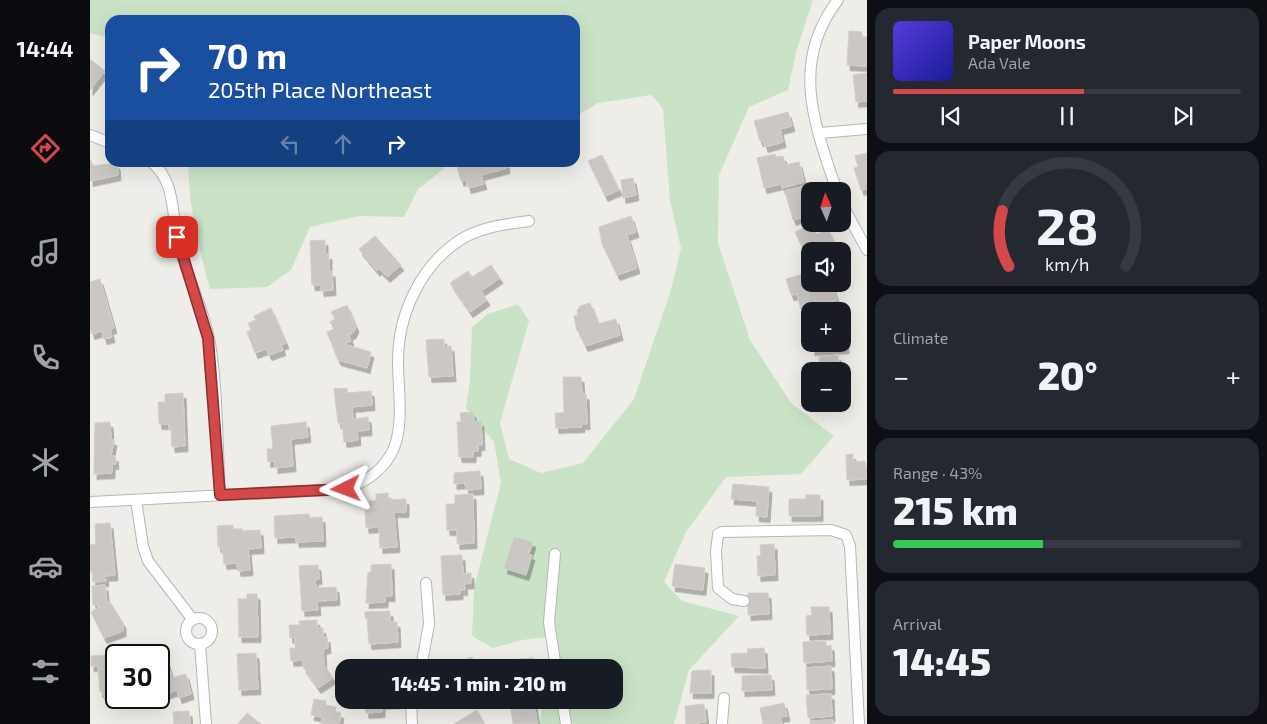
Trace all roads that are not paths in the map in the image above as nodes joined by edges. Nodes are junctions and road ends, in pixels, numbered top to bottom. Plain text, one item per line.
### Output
1 (838, 0) edge
2 (867, 129) edge
3 (820, 133) junction
4 (90, 135) edge
5 (105, 140) edge
6 (156, 167) edge
7 (834, 182) edge
8 (530, 221) dead end
9 (851, 221) edge
10 (867, 250) edge
11 (220, 495) junction
12 (136, 500) junction
13 (90, 502) edge
14 (555, 554) dead end
15 (426, 583) dead end
16 (744, 601) dead end
17 (192, 620) junction
18 (200, 644) junction
19 (423, 659) edge
20 (555, 659) edge
21 (724, 698) dead end
22 (411, 709) edge
23 (564, 709) edge
24 (206, 724) edge
25 (412, 724) edge
26 (566, 724) edge
27 (722, 724) edge
28 (859, 724) edge

1 - 3 street
2 - 3 street
3 - 7 street
4 - 5 street
6 - 11 street
8 - 11 street
9 - 10 street
11 - 12 street
12 - 13 street
12 - 17 street
14 - 20 street
15 - 19 street
16 - 28 street
17 - 18 street
17 - 18 street
18 - 24 street
21 - 27 street
22 - 25 street
23 - 26 street

